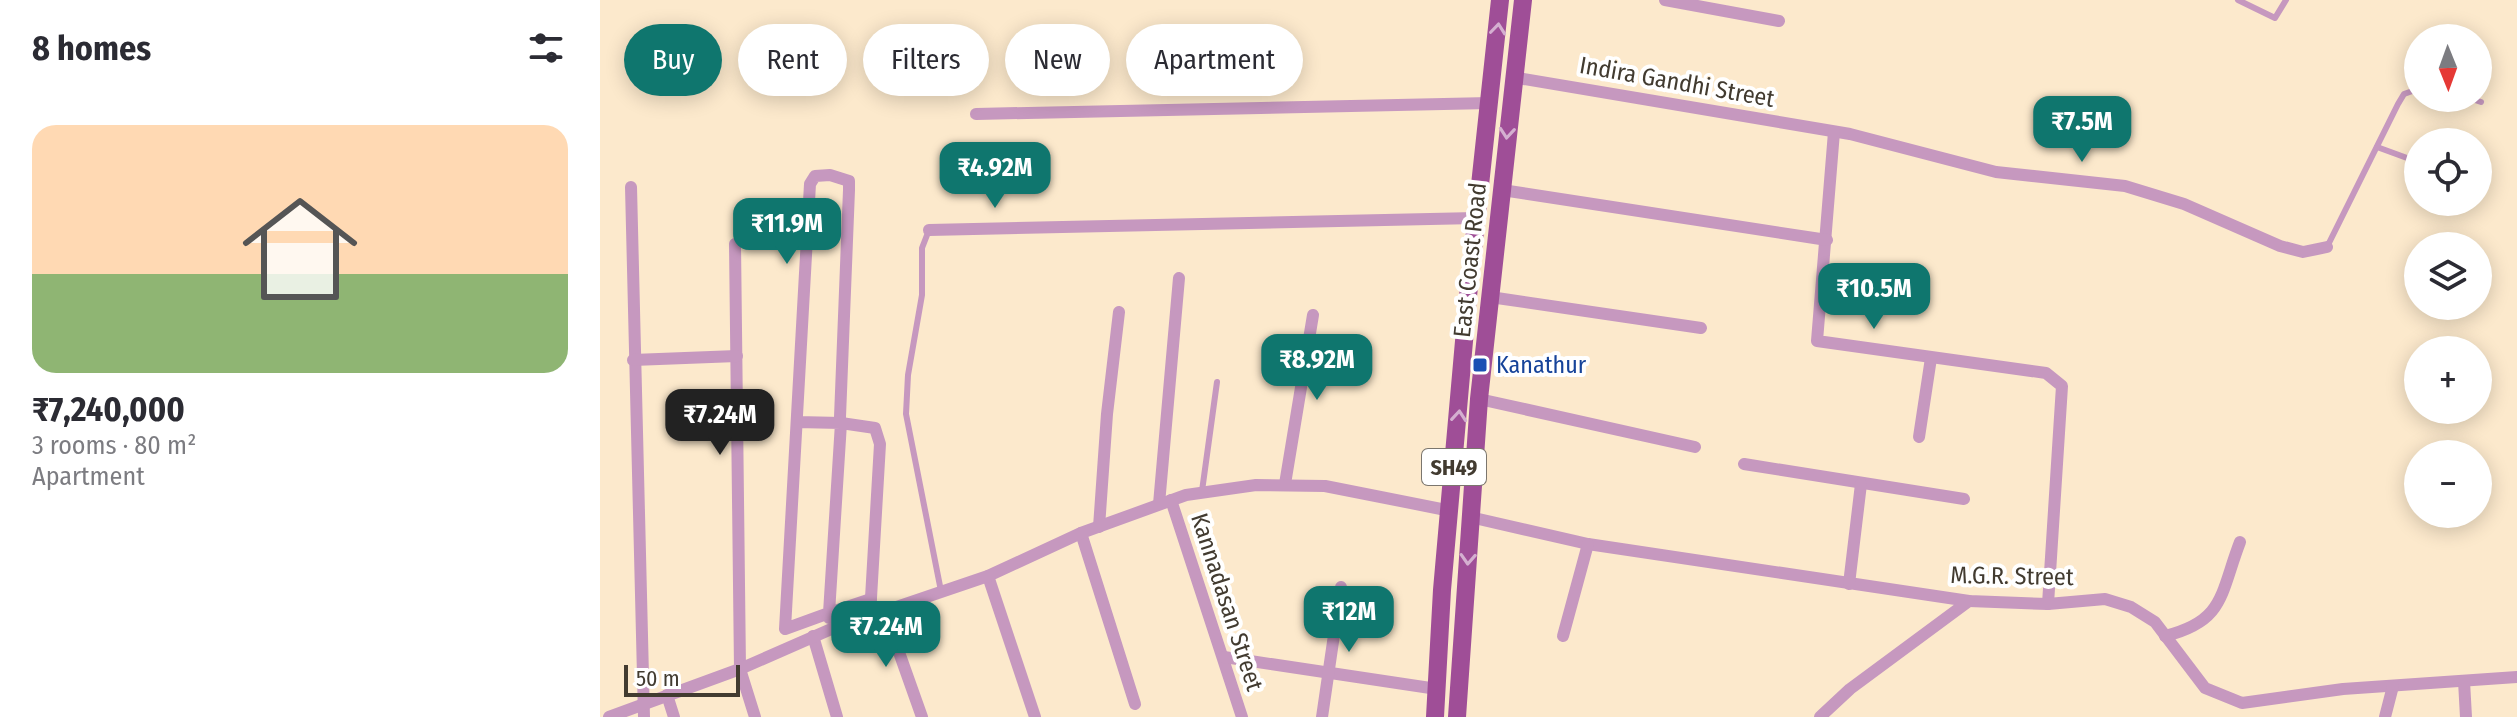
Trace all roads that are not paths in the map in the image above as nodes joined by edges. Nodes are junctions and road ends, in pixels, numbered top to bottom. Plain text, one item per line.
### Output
1 (1500, 0) edge
2 (1523, 0) edge
3 (1665, 0) edge
4 (2238, 0) edge
5 (2286, 0) edge
6 (1779, 21) dead end
7 (1512, 77) junction
8 (2404, 94) edge
9 (1490, 103) junction
10 (976, 114) dead end
11 (1834, 132) junction
12 (2377, 147) junction
13 (2404, 157) edge
14 (631, 187) dead end
15 (1502, 190) junction
16 (1476, 218) junction
17 (929, 230) joint
18 (1827, 240) junction
19 (735, 244) dead end
20 (2327, 247) joint
21 (1179, 278) dead end
22 (1490, 297) junction
23 (1119, 312) dead end
24 (1313, 315) dead end
25 (1701, 328) dead end
26 (737, 356) junction
27 (1931, 358) junction
28 (633, 360) junction
29 (1217, 382) dead end
30 (1479, 399) junction
31 (797, 422) junction
32 (841, 423) junction
33 (1919, 437) dead end
34 (1695, 447) dead end
35 (1744, 464) dead end
36 (1285, 484) junction
37 (1861, 484) junction
38 (1202, 491) junction
39 (1964, 499) dead end
40 (1165, 502) junction
41 (1451, 511) junction
42 (1470, 517) junction
43 (1099, 527) junction
44 (1081, 533) junction
45 (2240, 542) dead end
46 (1588, 544) junction
47 (988, 576) junction
48 (1849, 584) junction
49 (1341, 587) dead end
50 (941, 592) junction
51 (871, 599) junction
52 (1969, 601) junction
53 (2048, 604) junction
54 (884, 610) junction
55 (829, 613) junction
56 (870, 615) junction
57 (785, 629) junction
58 (829, 630) junction
59 (813, 636) junction
60 (1563, 636) dead end
61 (2165, 636) junction
62 (785, 647) junction
63 (1224, 657) junction
64 (740, 669) junction
65 (1328, 673) junction
66 (2517, 677) edge
67 (2464, 681) junction
68 (2393, 686) junction
69 (1437, 689) junction
70 (667, 695) junction
71 (1135, 704) dead end
72 (644, 711) edge
73 (609, 717) edge
74 (674, 717) edge
75 (755, 717) edge
76 (837, 717) edge
77 (922, 717) edge
78 (1035, 717) edge
79 (1242, 717) edge
80 (1322, 717) edge
81 (1435, 717) edge
82 (1457, 717) edge
83 (1820, 717) edge
84 (2385, 717) edge
85 (2466, 717) edge

9 -> 1 main road, East Coast Road / SH49
2 - 7 main road, East Coast Road / SH49
3 - 6 street
4 - 5 lane
7 - 11 street, Indira Gandhi Street
7 -> 15 main road, East Coast Road / SH49
8 - 12 lane
9 - 10 street
9 - 16 main road, East Coast Road / SH49
11 - 18 street
11 - 20 street, Indira Gandhi Street
12 - 13 lane
12 - 20 lane
14 - 28 street
15 - 18 street
15 - 22 main road, East Coast Road / SH49
16 - 17 street
41 -> 16 main road, East Coast Road / SH49
17 - 50 lane
18 - 27 street
19 - 26 street
21 - 40 street
22 - 25 street
22 - 30 main road, East Coast Road / SH49
23 - 43 street
24 - 36 street
26 - 28 street
26 - 64 street
27 - 33 street
27 - 53 street
28 - 72 street
29 - 38 lane
30 - 34 street
30 - 42 main road, East Coast Road / SH49
31 - 32 street
31 - 32 street
31 - 57 street
32 - 51 street
32 - 55 street
35 - 37 street
36 - 38 street
36 - 41 street
37 - 39 street
37 - 48 street
38 - 40 street
40 - 43 street
40 - 63 street, Kannadasan Street
41 - 42 main road
41 - 69 main road, East Coast Road / SH49
42 - 46 street, M.G.R. Street
42 -> 82 main road, East Coast Road / SH49
43 - 44 street
44 - 47 street
44 - 71 street
45 - 61 street
46 - 48 street, M.G.R. Street
46 - 60 street
47 - 50 street
47 - 78 street
48 - 52 street, M.G.R. Street
49 - 65 street
50 - 54 street
51 - 55 street
51 - 56 street
52 - 53 street, M.G.R. Street
52 - 83 street
53 - 61 street, M.G.R. Street
54 - 56 street
54 - 77 street
55 - 57 street
55 - 58 street
56 - 58 street
57 - 62 street
58 - 59 street
59 - 62 street
59 - 76 street
61 - 68 street, M.G.R. Street
62 - 64 street
63 - 65 street
63 - 79 street, Kannadasan Street
64 - 70 street
64 - 75 street
65 - 69 street
65 - 80 street
66 - 67 street, M.G.R. Street
67 - 68 street, M.G.R. Street
67 - 85 street
68 - 84 street
69 - 81 main road, East Coast Road / SH49
70 - 72 street
70 - 74 street
72 - 73 street

